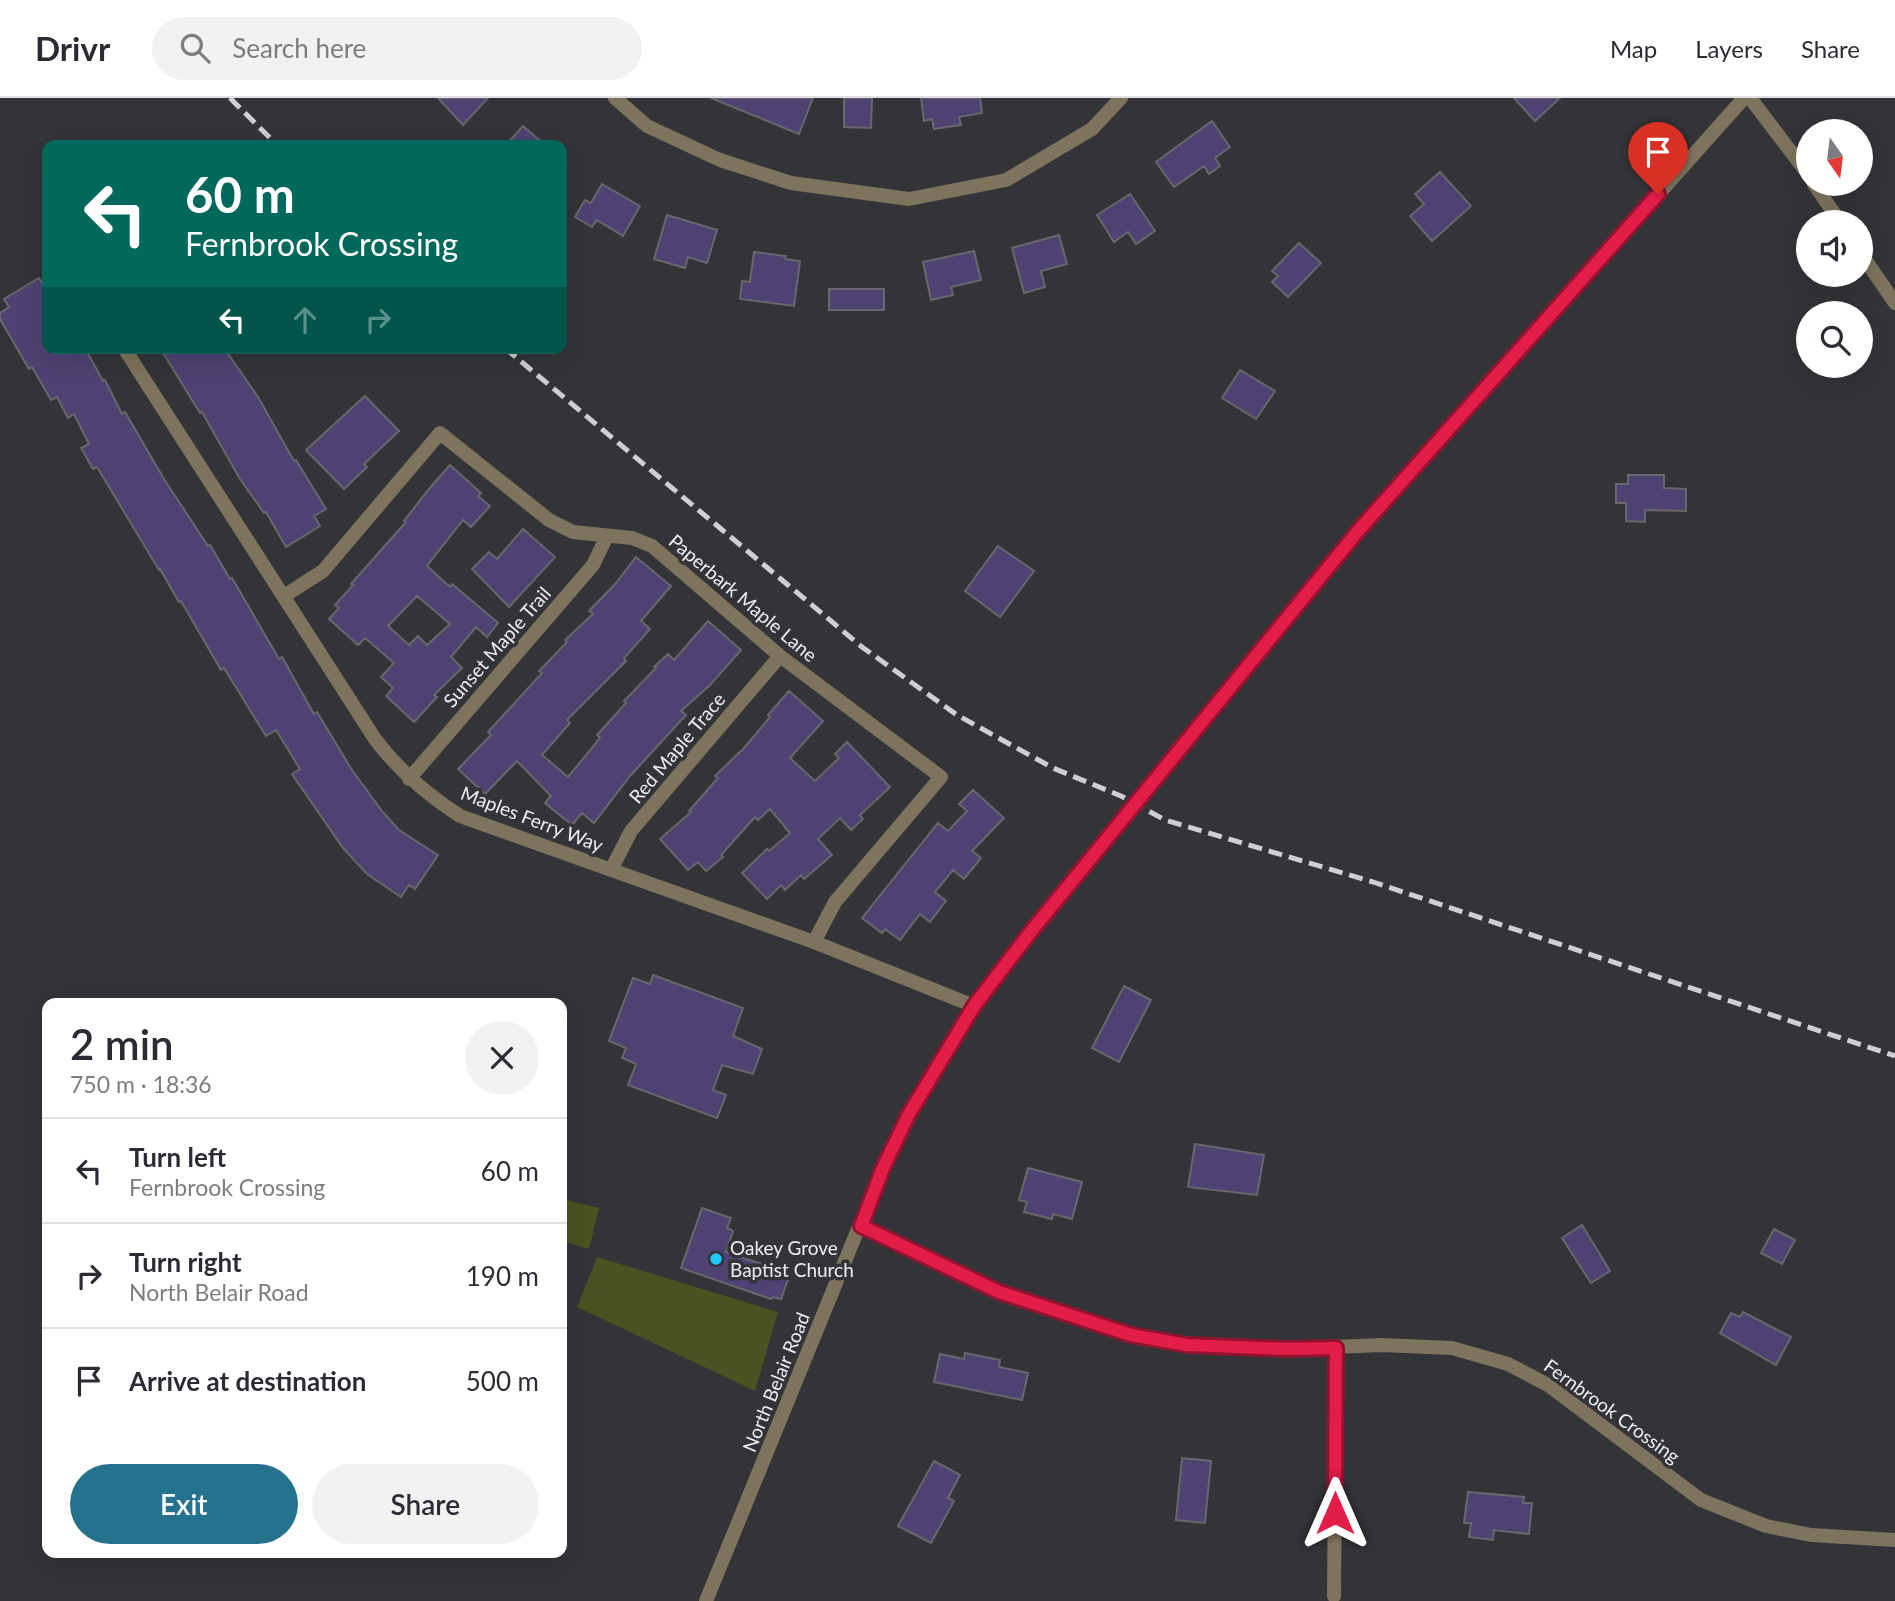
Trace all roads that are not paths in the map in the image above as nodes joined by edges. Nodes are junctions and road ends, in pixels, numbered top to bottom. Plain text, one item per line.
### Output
1 (615, 98) edge
2 (1121, 98) edge
3 (1744, 98) edge
4 (1750, 98) edge
5 (1796, 158) edge
6 (1873, 271) edge
7 (1895, 303) edge
8 (128, 354) edge
9 (607, 536) junction
10 (284, 596) junction
11 (780, 656) junction
12 (409, 779) junction
13 (611, 870) junction
14 (814, 942) junction
15 (974, 1006) junction
16 (861, 1226) junction
17 (1336, 1348) junction
18 (1895, 1540) edge
19 (1334, 1596) dead end
20 (706, 1601) edge

1 - 2 street
3 - 15 street, North Belair Road, bridge
4 - 5 street
6 - 7 street
8 - 10 street, Maples Ferry Way
9 - 10 street, Paperbark Maple Lane
9 - 11 street, Paperbark Maple Lane
9 - 12 street, Sunset Maple Trail
10 - 12 street, Maples Ferry Way
11 - 13 street, Red Maple Trace
11 - 14 street, Paperbark Maple Lane
12 - 13 street, Maples Ferry Way
13 - 14 street, Maples Ferry Way
14 - 15 street, Maples Ferry Way
15 - 16 street, North Belair Road
16 - 17 street, Fernbrook Crossing
16 - 20 street, North Belair Road
17 - 18 street, Fernbrook Crossing
17 - 19 street

